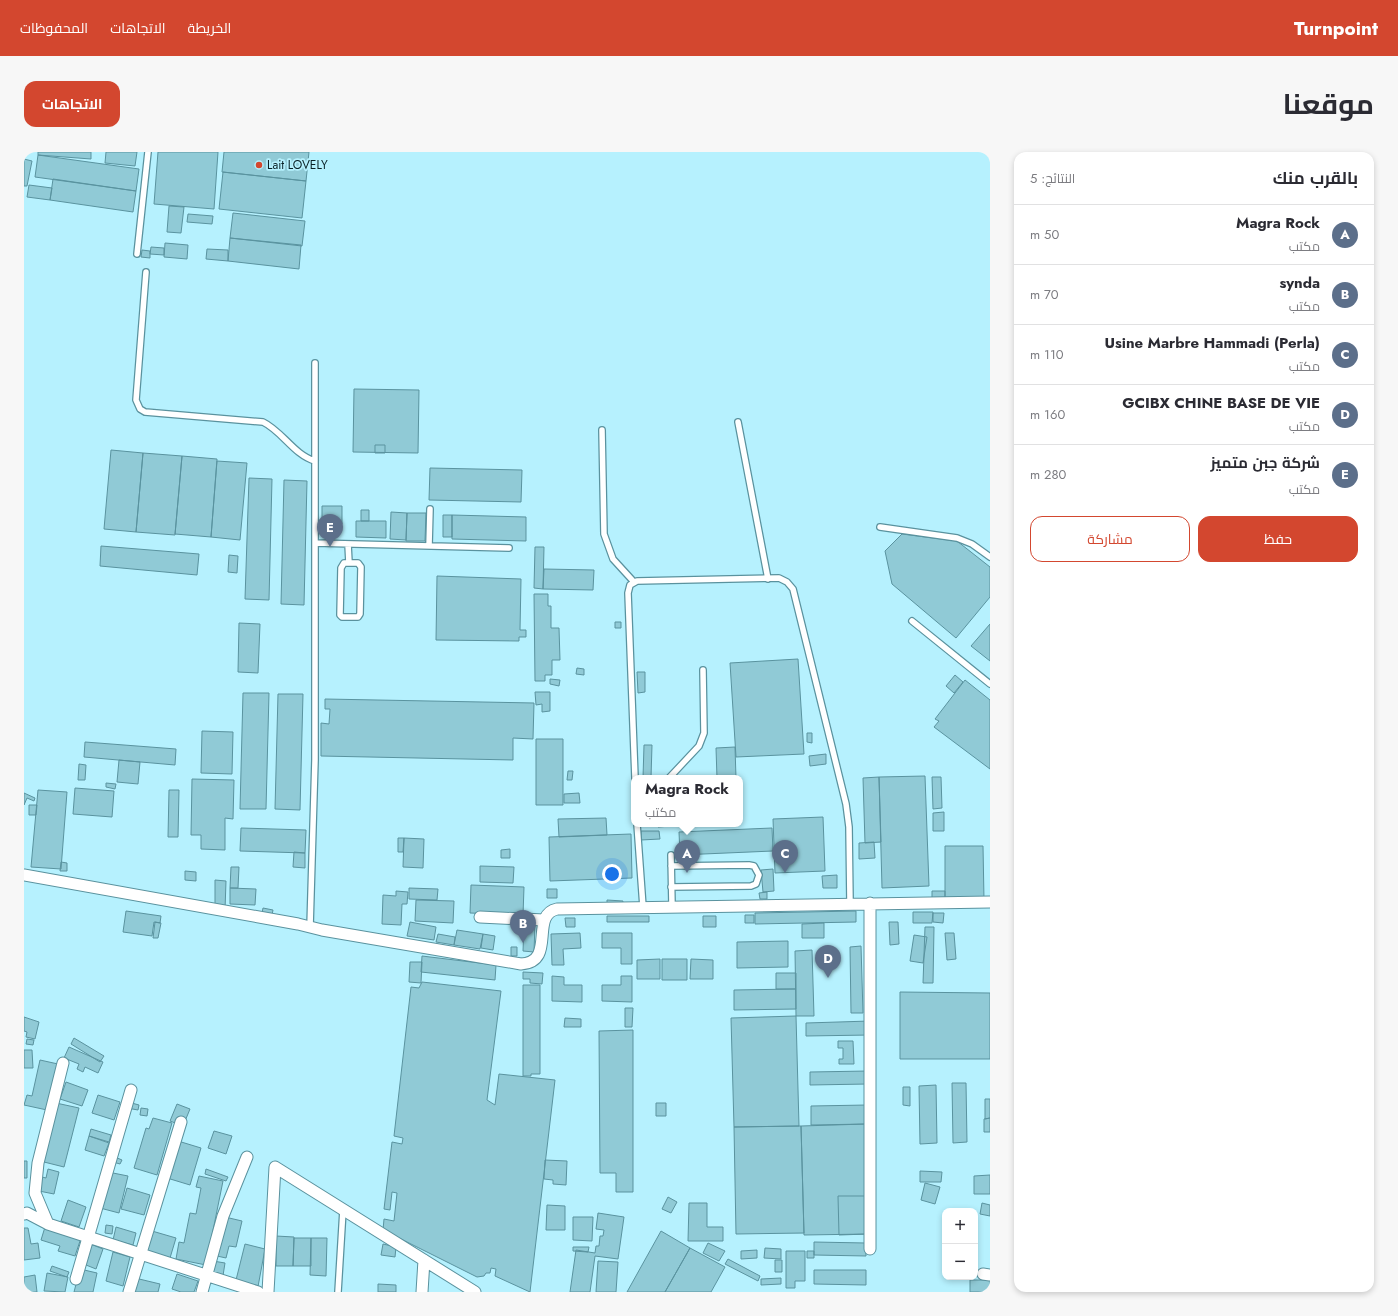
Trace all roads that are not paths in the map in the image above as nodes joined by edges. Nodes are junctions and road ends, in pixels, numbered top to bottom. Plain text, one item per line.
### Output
1 (148, 152) edge
2 (137, 254) dead end
3 (146, 272) dead end
4 (315, 363) dead end
5 (738, 422) dead end
6 (602, 430) dead end
7 (315, 460) junction
8 (430, 509) dead end
9 (880, 527) dead end
10 (315, 543) junction
11 (348, 544) junction
12 (429, 546) junction
13 (509, 548) dead end
14 (990, 557) edge
15 (349, 563) junction
16 (768, 579) junction
17 (634, 582) junction
18 (912, 621) dead end
19 (703, 670) dead end
20 (990, 684) edge
21 (635, 775) edge
22 (672, 775) edge
23 (637, 827) edge
24 (671, 855) dead end
25 (671, 866) junction
26 (24, 875) edge
27 (672, 887) junction
28 (990, 902) edge
29 (850, 903) junction
30 (870, 903) junction
31 (672, 906) junction
32 (643, 907) junction
33 (480, 917) dead end
34 (544, 920) junction
35 (310, 927) junction
36 (63, 1063) dead end
37 (132, 1090) dead end
38 (181, 1122) dead end
39 (247, 1157) dead end
40 (343, 1210) junction
41 (24, 1214) edge
42 (48, 1224) junction
43 (87, 1236) junction
44 (870, 1249) dead end
45 (142, 1254) junction
46 (424, 1260) junction
47 (208, 1276) junction
48 (76, 1279) dead end
49 (129, 1292) edge
50 (202, 1292) edge
51 (258, 1292) edge
52 (268, 1292) edge
53 (338, 1292) edge
54 (422, 1292) edge
55 (475, 1292) edge

1 - 2 lane
3 - 7 lane
4 - 7 lane
5 - 16 lane
6 - 17 lane
7 - 10 lane
8 - 12 lane
9 - 14 lane
10 - 11 lane
10 - 35 lane
11 - 12 lane
11 - 15 lane
12 - 13 lane
15 - 15 lane
16 - 17 lane
16 - 29 lane
17 - 21 lane
18 - 20 lane
19 - 22 lane
23 - 32 lane
24 - 25 lane
25 - 27 lane
25 - 27 lane
26 - 35 street
27 - 31 lane
28 - 30 street
29 - 30 street
29 - 31 street
30 - 44 street
31 - 32 street
32 - 34 street
33 - 34 street
34 - 35 street
36 - 42 street
37 - 43 street
38 - 45 street
39 - 47 street
40 - 46 street
40 - 52 street
40 - 53 lane
41 - 42 street
42 - 43 street
43 - 45 street
43 - 48 street
45 - 47 street
45 - 49 street
46 - 54 street
46 - 55 street
47 - 50 street
47 - 51 street

